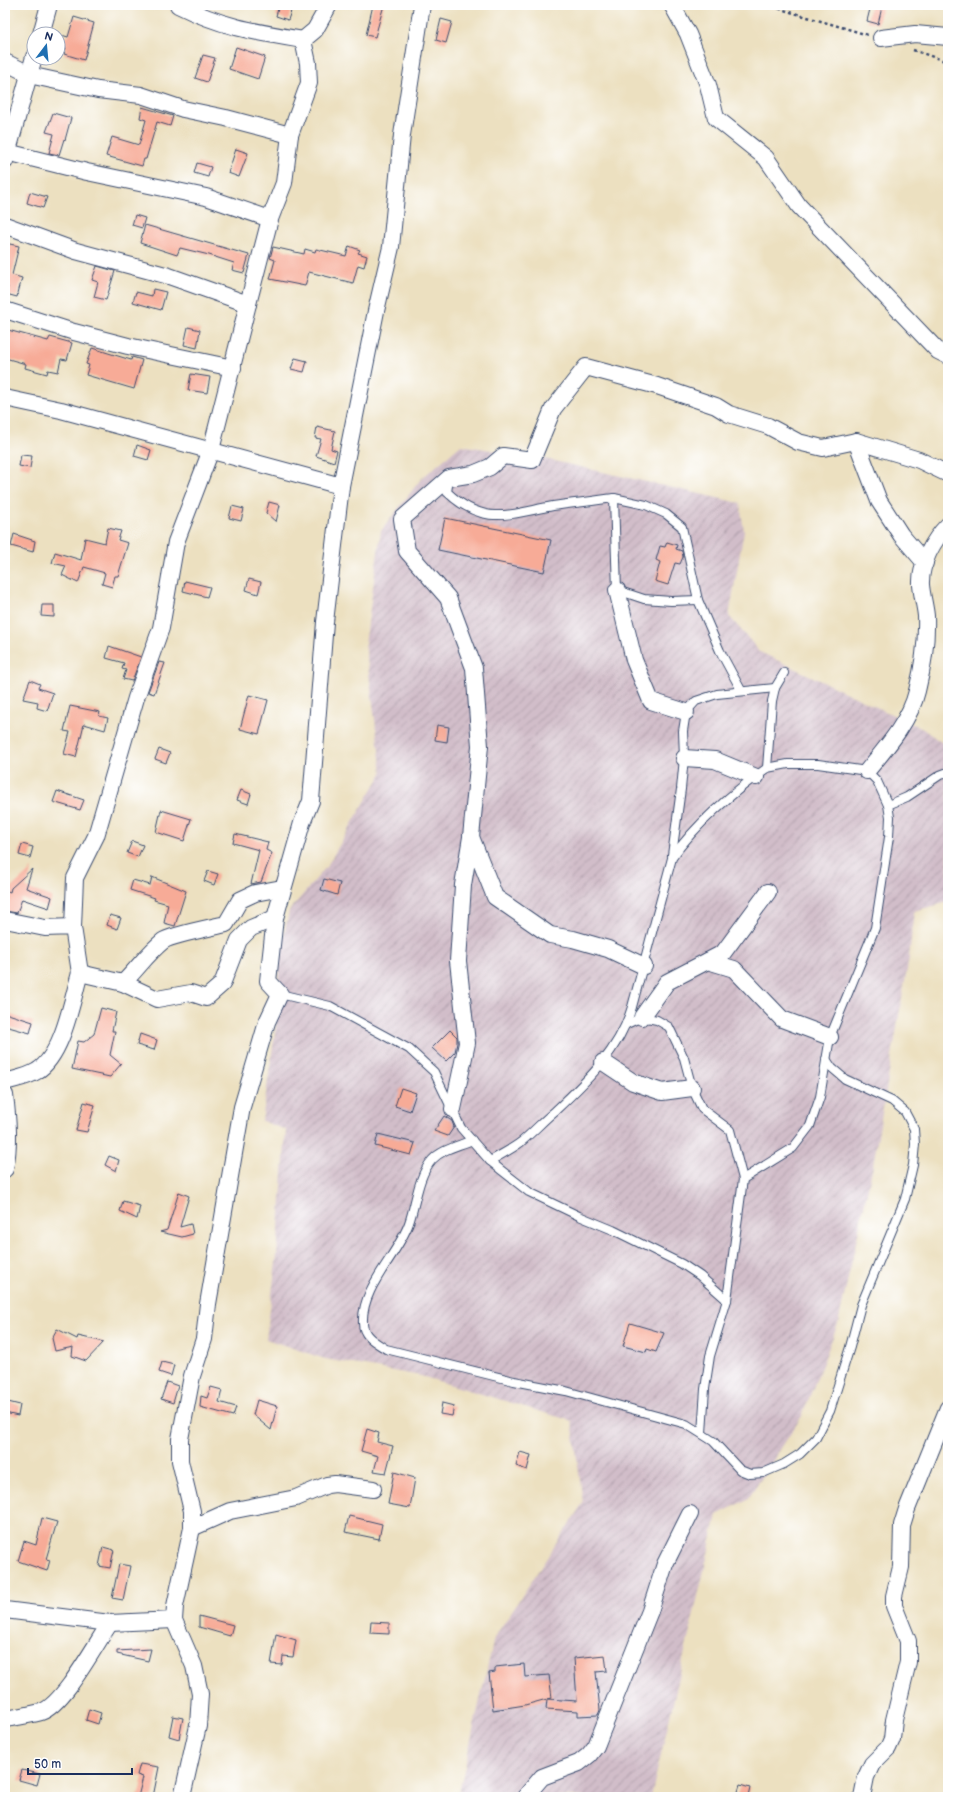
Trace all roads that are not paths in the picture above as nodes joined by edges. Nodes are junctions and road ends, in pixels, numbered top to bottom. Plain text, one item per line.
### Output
1 (49, 5) edge
2 (178, 5) edge
3 (329, 5) edge
4 (422, 5) edge
5 (672, 5) edge
6 (43, 26) edge
7 (948, 37) edge
8 (881, 38) road end
9 (303, 40) junction
10 (5, 62) edge
11 (32, 66) edge
12 (29, 75) junction
13 (290, 135) junction
14 (6, 156) edge
15 (270, 219) junction
16 (5, 225) edge
17 (248, 304) junction
18 (5, 310) edge
19 (948, 356) edge
20 (232, 368) junction
21 (5, 398) edge
22 (856, 441) junction
23 (211, 450) junction
24 (948, 474) edge
25 (449, 478) junction
26 (340, 486) junction
27 (614, 498) junction
28 (948, 526) edge
29 (925, 563) junction
30 (617, 590) junction
31 (698, 600) junction
32 (784, 673) dead end
33 (775, 688) junction
34 (741, 690) junction
35 (686, 712) junction
36 (684, 758) junction
37 (867, 771) junction
38 (948, 772) edge
39 (761, 773) junction
40 (888, 805) junction
41 (471, 837) junction
42 (672, 858) junction
43 (282, 888) junction
44 (768, 892) dead end
45 (275, 918) junction
46 (5, 920) edge
47 (73, 927) junction
48 (708, 961) junction
49 (644, 966) junction
50 (80, 973) junction
51 (123, 983) junction
52 (280, 994) junction
53 (642, 1017) junction
54 (627, 1024) junction
55 (830, 1037) junction
56 (826, 1059) junction
57 (603, 1062) junction
58 (5, 1082) edge
59 (692, 1088) junction
60 (5, 1096) edge
61 (452, 1109) junction
62 (472, 1140) junction
63 (490, 1161) junction
64 (5, 1168) edge
65 (743, 1179) junction
66 (727, 1300) junction
67 (948, 1408) edge
68 (943, 1429) edge
69 (702, 1433) junction
70 (373, 1489) dead end
71 (690, 1514) dead end
72 (192, 1528) junction
73 (5, 1610) edge
74 (174, 1620) junction
75 (110, 1623) junction
76 (5, 1719) edge
77 (182, 1797) edge
78 (525, 1797) edge
79 (862, 1797) edge

1 - 6 street
2 - 9 street
3 - 9 street
4 - 26 street
5 - 19 street
7 - 8 street
9 - 13 street
10 - 12 street
11 - 12 street
12 - 13 street
12 - 14 street
13 - 15 street
14 - 15 street
15 - 17 street
16 - 17 street
17 - 20 street
18 - 20 street
20 - 23 street
21 - 23 street
22 - 24 street
22 - 25 street
22 - 29 street
23 - 26 street
23 - 47 street
25 - 27 lane
25 - 41 street
26 - 43 street
27 - 30 lane
27 - 31 lane
28 - 29 street
29 - 37 street
30 - 31 lane
30 - 35 street
31 - 34 lane
32 - 33 lane
33 - 34 lane
33 - 39 lane
34 - 35 lane
35 - 36 lane
36 - 39 street
36 - 42 lane
37 - 39 lane
37 - 40 lane
38 - 40 lane
39 - 42 lane
40 - 55 lane
41 - 49 street
41 - 61 street
42 - 49 lane
43 - 45 street
43 - 51 street
44 - 48 street
45 - 51 street
45 - 52 street
46 - 47 street
47 - 50 street
48 - 53 street
48 - 55 street
49 - 54 lane
50 - 51 street
50 - 58 street
52 - 61 lane
52 - 72 street
53 - 54 lane
53 - 59 lane
54 - 57 lane
55 - 56 lane
56 - 65 lane
56 - 69 lane
57 - 59 street
57 - 63 lane
59 - 65 lane
60 - 64 street
61 - 62 lane
62 - 63 lane
62 - 69 lane
63 - 66 lane
65 - 66 lane
66 - 69 lane
67 - 68 street
68 - 79 street
70 - 72 street
71 - 78 street
72 - 74 street
73 - 75 street
74 - 75 street
74 - 77 street
75 - 76 street

